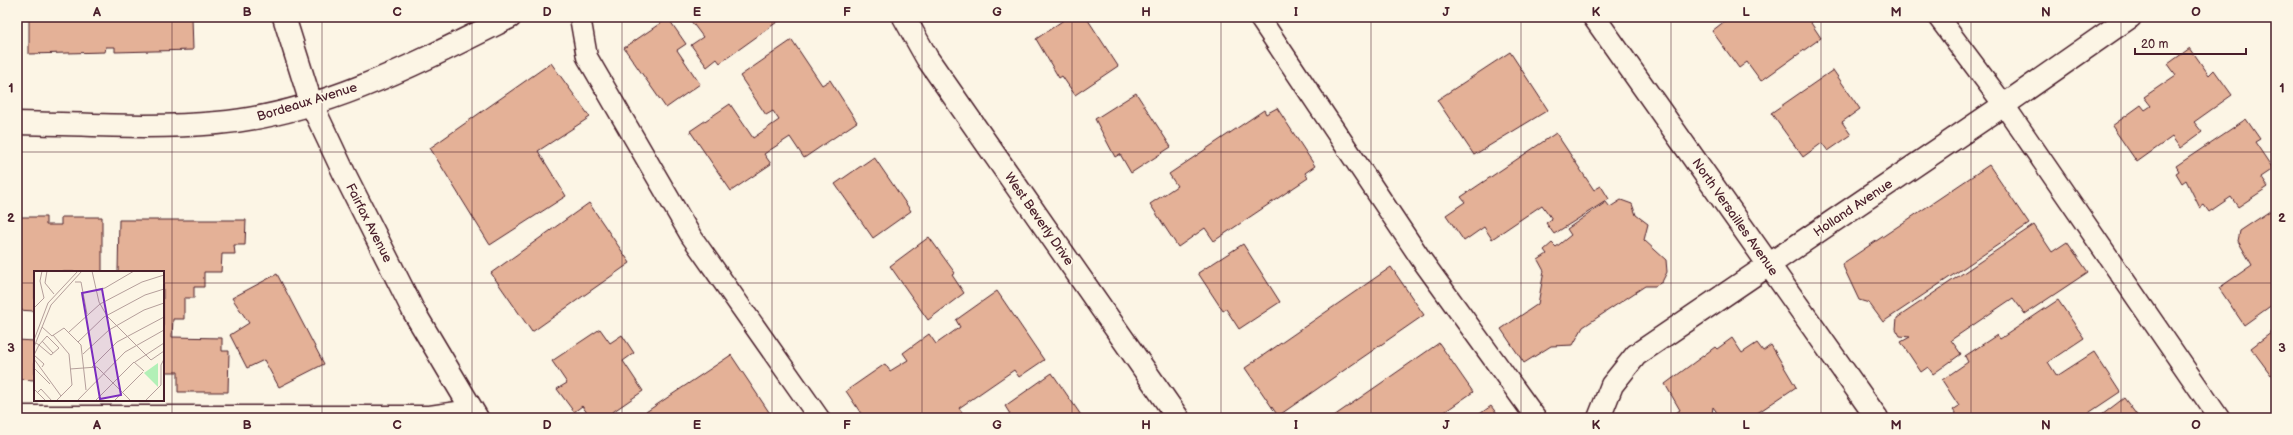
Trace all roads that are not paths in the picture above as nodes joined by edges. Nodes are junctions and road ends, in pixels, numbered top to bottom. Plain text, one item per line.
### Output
1 (284, 17) edge
2 (510, 17) edge
3 (580, 17) edge
4 (904, 17) edge
5 (1258, 17) edge
6 (1594, 17) edge
7 (1938, 17) edge
8 (2130, 17) edge
9 (311, 103) junction
10 (2004, 105) junction
11 (17, 122) edge
12 (1770, 266) junction
13 (474, 414) edge
14 (17, 416) edge
15 (819, 418) edge
16 (1178, 418) edge
17 (1536, 418) edge
18 (1598, 418) edge
19 (1877, 418) edge
20 (2219, 418) edge

1 - 9 street, Fairfax Avenue
2 - 9 street, Bordeaux Avenue
3 - 15 lane
4 - 16 street, West Beverly Drive
5 - 17 lane
6 - 12 street, North Versailles Avenue
7 - 10 lane
8 - 10 street, Holland Avenue
9 - 11 street, Bordeaux Avenue
9 - 13 street, Fairfax Avenue
10 - 12 street, Holland Avenue
10 - 20 lane
12 - 18 street, Holland Avenue
12 - 19 street, North Versailles Avenue
13 - 14 lane

